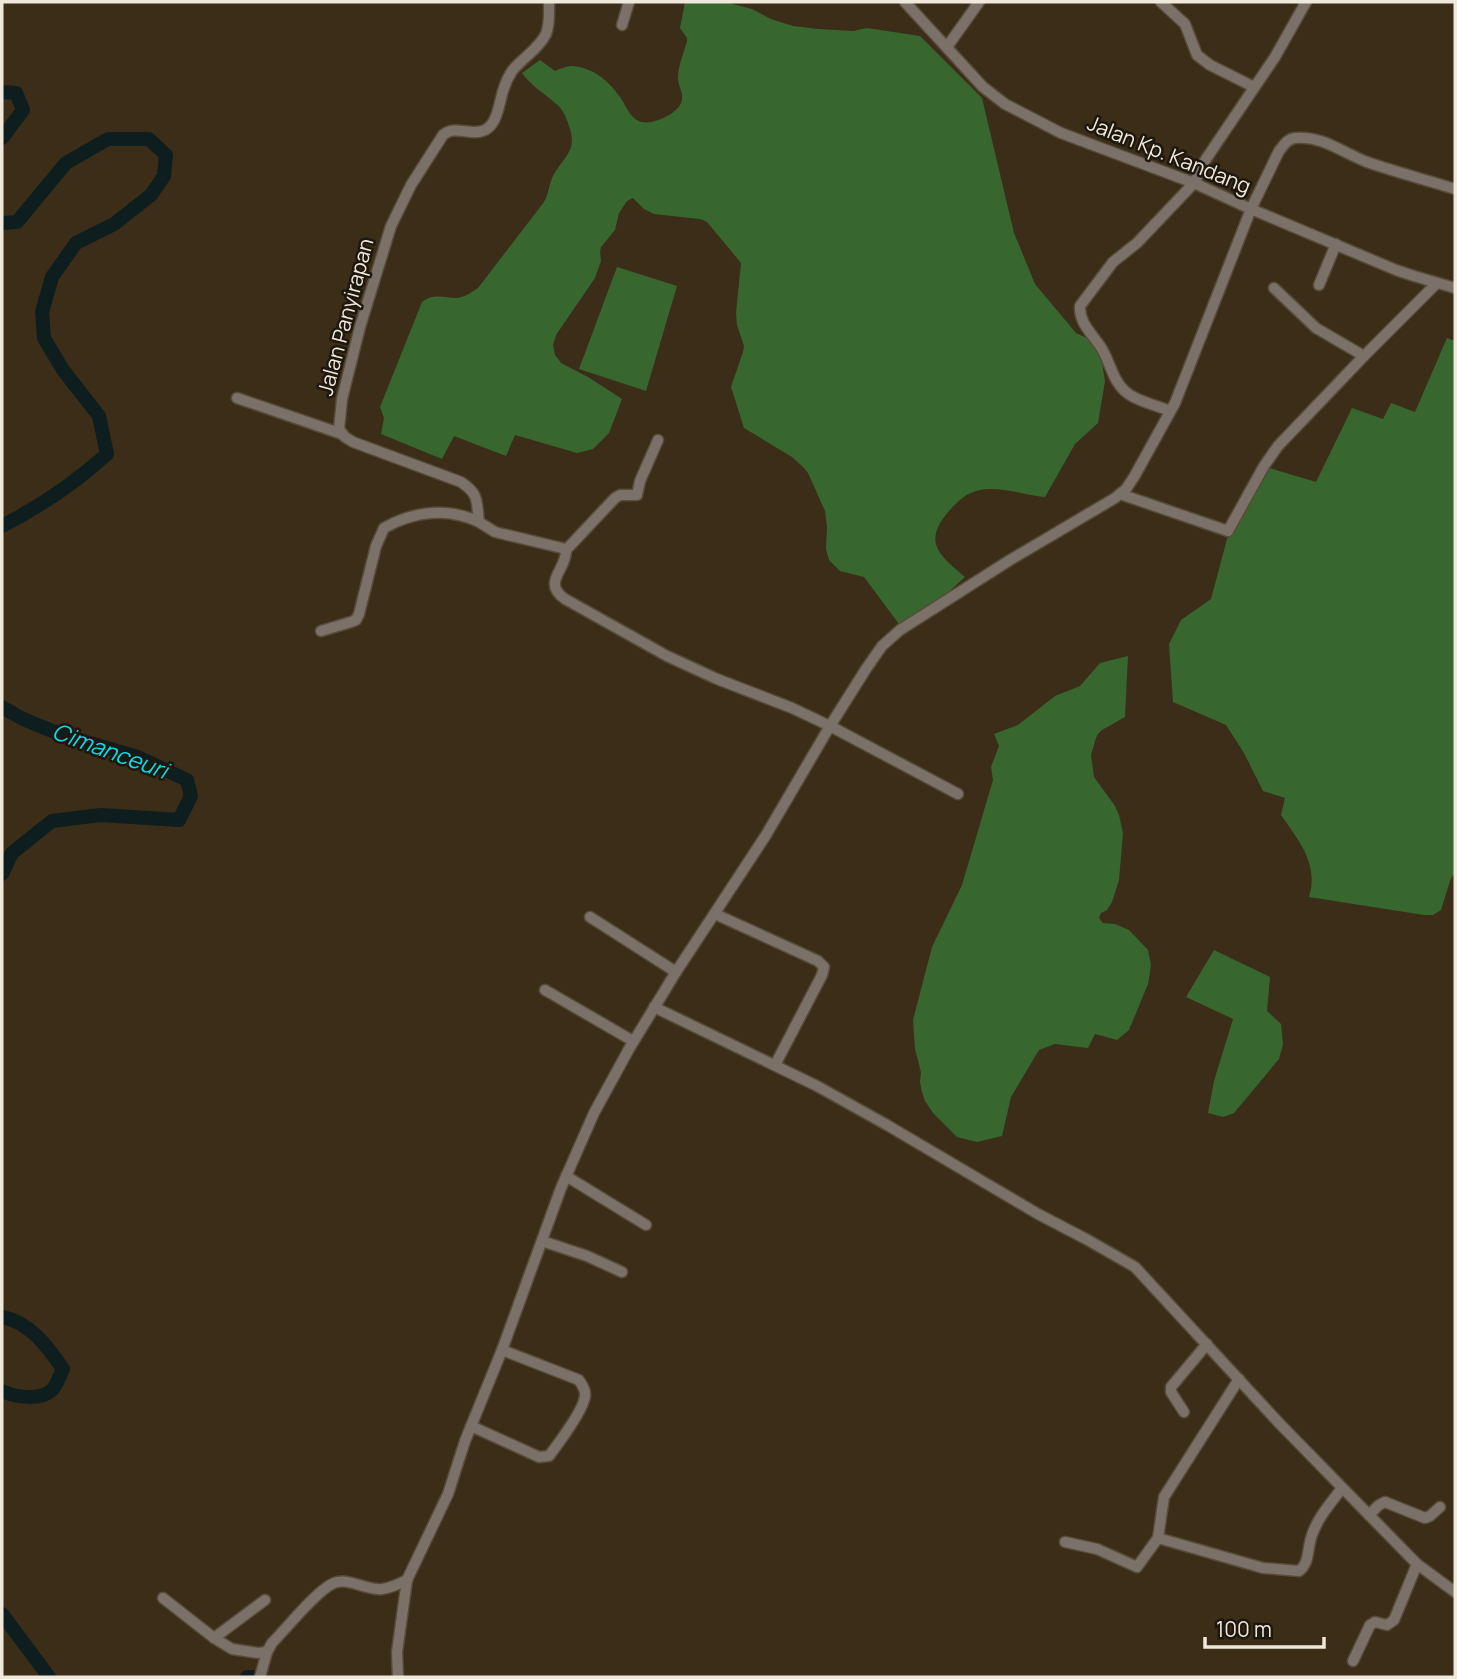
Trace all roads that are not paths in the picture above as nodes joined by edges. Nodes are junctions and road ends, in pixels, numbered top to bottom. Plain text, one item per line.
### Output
1 (549, 2) edge
2 (629, 2) edge
3 (905, 2) edge
4 (979, 2) edge
5 (1161, 2) edge
6 (1306, 2) edge
7 (622, 25) dead end
8 (947, 47) junction
9 (1254, 88) junction
10 (1194, 183) junction
11 (1455, 189) edge
12 (1251, 209) junction
13 (1336, 244) junction
14 (1437, 283) junction
15 (1319, 285) dead end
16 (1274, 288) dead end
17 (1455, 288) edge
18 (1364, 356) junction
19 (237, 398) dead end
20 (1170, 411) junction
21 (343, 435) junction
22 (658, 440) dead end
23 (1119, 494) junction
24 (480, 522) junction
25 (566, 551) junction
26 (321, 631) dead end
27 (830, 726) junction
28 (958, 794) dead end
29 (715, 914) junction
30 (590, 917) dead end
31 (676, 972) junction
32 (545, 990) dead end
33 (654, 1007) junction
34 (633, 1041) junction
35 (775, 1065) junction
36 (566, 1175) junction
37 (646, 1225) dead end
38 (542, 1241) junction
39 (622, 1272) dead end
40 (1207, 1344) junction
41 (502, 1350) junction
42 (1239, 1379) junction
43 (1184, 1412) dead end
44 (471, 1426) junction
45 (1342, 1488) junction
46 (1440, 1507) dead end
47 (1369, 1515) junction
48 (1158, 1538) junction
49 (1065, 1542) dead end
50 (1417, 1564) junction
51 (407, 1580) junction
52 (1455, 1592) edge
53 (163, 1598) dead end
54 (265, 1600) dead end
55 (214, 1638) junction
56 (267, 1652) junction
57 (1353, 1661) dead end
58 (262, 1672) edge
59 (398, 1677) edge

1 - 21 street, Jalan Panyirapan
2 - 7 street
3 - 8 street, Jalan Kp. Kandang
4 - 8 street
5 - 9 street
6 - 9 street
8 - 10 street, Jalan Kp. Kandang
9 - 10 street
10 - 12 street, Jalan Kp. Kandang
10 - 20 street
11 - 12 street
12 - 13 street, Jalan Kp. Kandang
12 - 20 street
13 - 14 street, Jalan Kp. Kandang
13 - 15 street
14 - 17 street, Jalan Kp. Kandang
14 - 18 street
16 - 18 street
18 - 23 street
19 - 21 street
20 - 23 street
21 - 24 street
22 - 25 street
23 - 27 street
24 - 25 street
24 - 26 street
25 - 27 street
27 - 28 street
27 - 29 street
29 - 31 street
29 - 35 street
30 - 31 street
31 - 33 street
32 - 34 street
33 - 34 street
33 - 35 street
34 - 36 street
35 - 40 street
36 - 37 street
36 - 38 street
38 - 39 street
38 - 41 street
40 - 42 street
40 - 43 street
41 - 44 street
41 - 44 street
42 - 45 street
42 - 48 street
44 - 51 street
45 - 47 street
45 - 48 street
46 - 47 street
47 - 50 street
48 - 49 street
50 - 52 street
50 - 57 street
51 - 56 street
51 - 59 street
53 - 55 street
54 - 55 street
55 - 56 street
56 - 58 street

